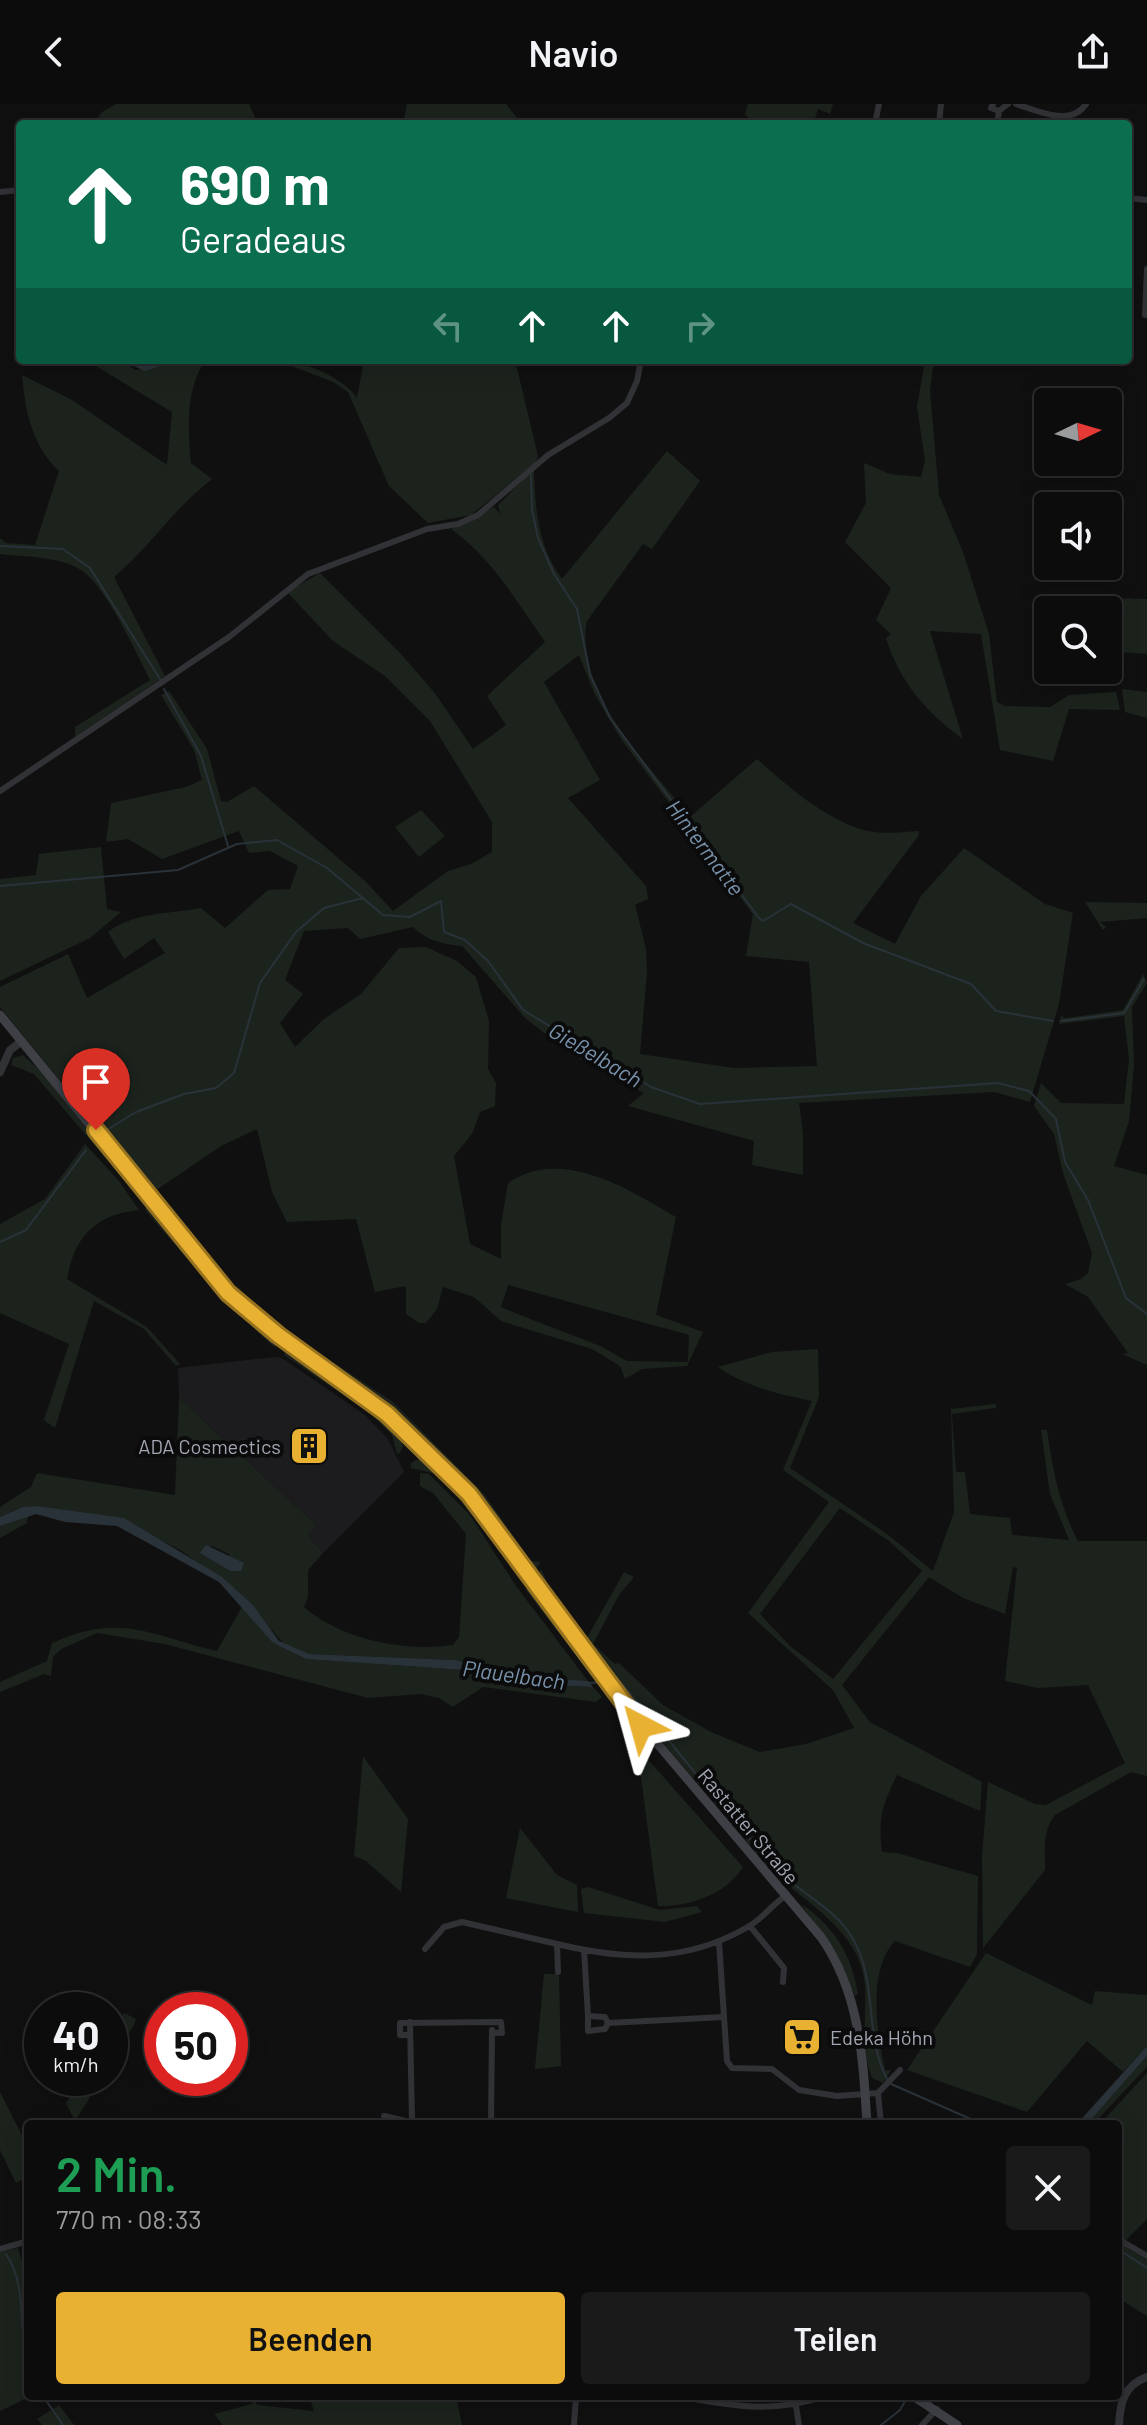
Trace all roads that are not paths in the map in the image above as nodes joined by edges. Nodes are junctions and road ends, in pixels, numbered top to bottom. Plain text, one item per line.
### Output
1 (993, 104) edge
2 (1008, 104) edge
3 (1016, 104) edge
4 (1086, 104) edge
5 (999, 111) junction
6 (1070, 115) junction
7 (998, 120) edge
8 (1072, 120) edge
9 (1147, 269) edge
10 (1145, 315) dead end
11 (640, 364) edge
12 (0, 791) edge
13 (0, 1015) edge
14 (22, 1041) junction
15 (0, 1072) edge
16 (785, 1896) junction
17 (750, 1926) junction
18 (719, 1942) junction
19 (557, 1944) junction
20 (425, 1949) dead end
21 (584, 1950) junction
22 (558, 1972) dead end
23 (783, 1982) dead end
24 (588, 2016) junction
25 (724, 2017) junction
26 (608, 2023) junction
27 (900, 2070) dead end
28 (881, 2090) junction
29 (865, 2094) junction
30 (384, 2116) dead end
31 (402, 2120) edge
32 (416, 2120) edge
33 (491, 2120) edge
34 (867, 2120) edge
35 (881, 2120) edge
36 (1122, 2241) edge
37 (24, 2242) edge
38 (0, 2249) edge
39 (1147, 2256) edge
40 (1147, 2377) edge
41 (576, 2400) edge
42 (713, 2400) edge
43 (813, 2400) edge
44 (920, 2400) edge
45 (796, 2406) junction
46 (937, 2409) junction
47 (574, 2425) edge
48 (799, 2425) edge
49 (922, 2425) edge
50 (957, 2425) edge
51 (1119, 2425) edge

1 - 5 street
2 - 5 street
3 - 6 street
4 - 6 street
5 - 7 street
6 - 8 street
9 - 10 street
11 - 12 street
13 - 14 main road, Rastatter Straße
14 - 15 street
14 - 16 main road, Rastatter Straße
16 - 17 street
16 - 29 main road, Rastatter Straße
17 - 18 street
17 - 23 street
18 - 21 street
18 - 25 street
19 - 20 street
19 - 21 street
19 - 22 street
21 - 24 street
24 - 26 street
24 - 26 street
25 - 26 street
25 - 29 street
27 - 28 street
28 - 29 street
28 - 35 street
29 - 34 main road, Rastatter Straße
30 - 31 street
32 - 33 street
36 - 39 street
37 - 38 street
40 - 51 street
41 - 47 street
42 - 45 street
43 - 45 street
44 - 46 main road
45 - 48 street
46 - 49 street
46 - 50 main road

